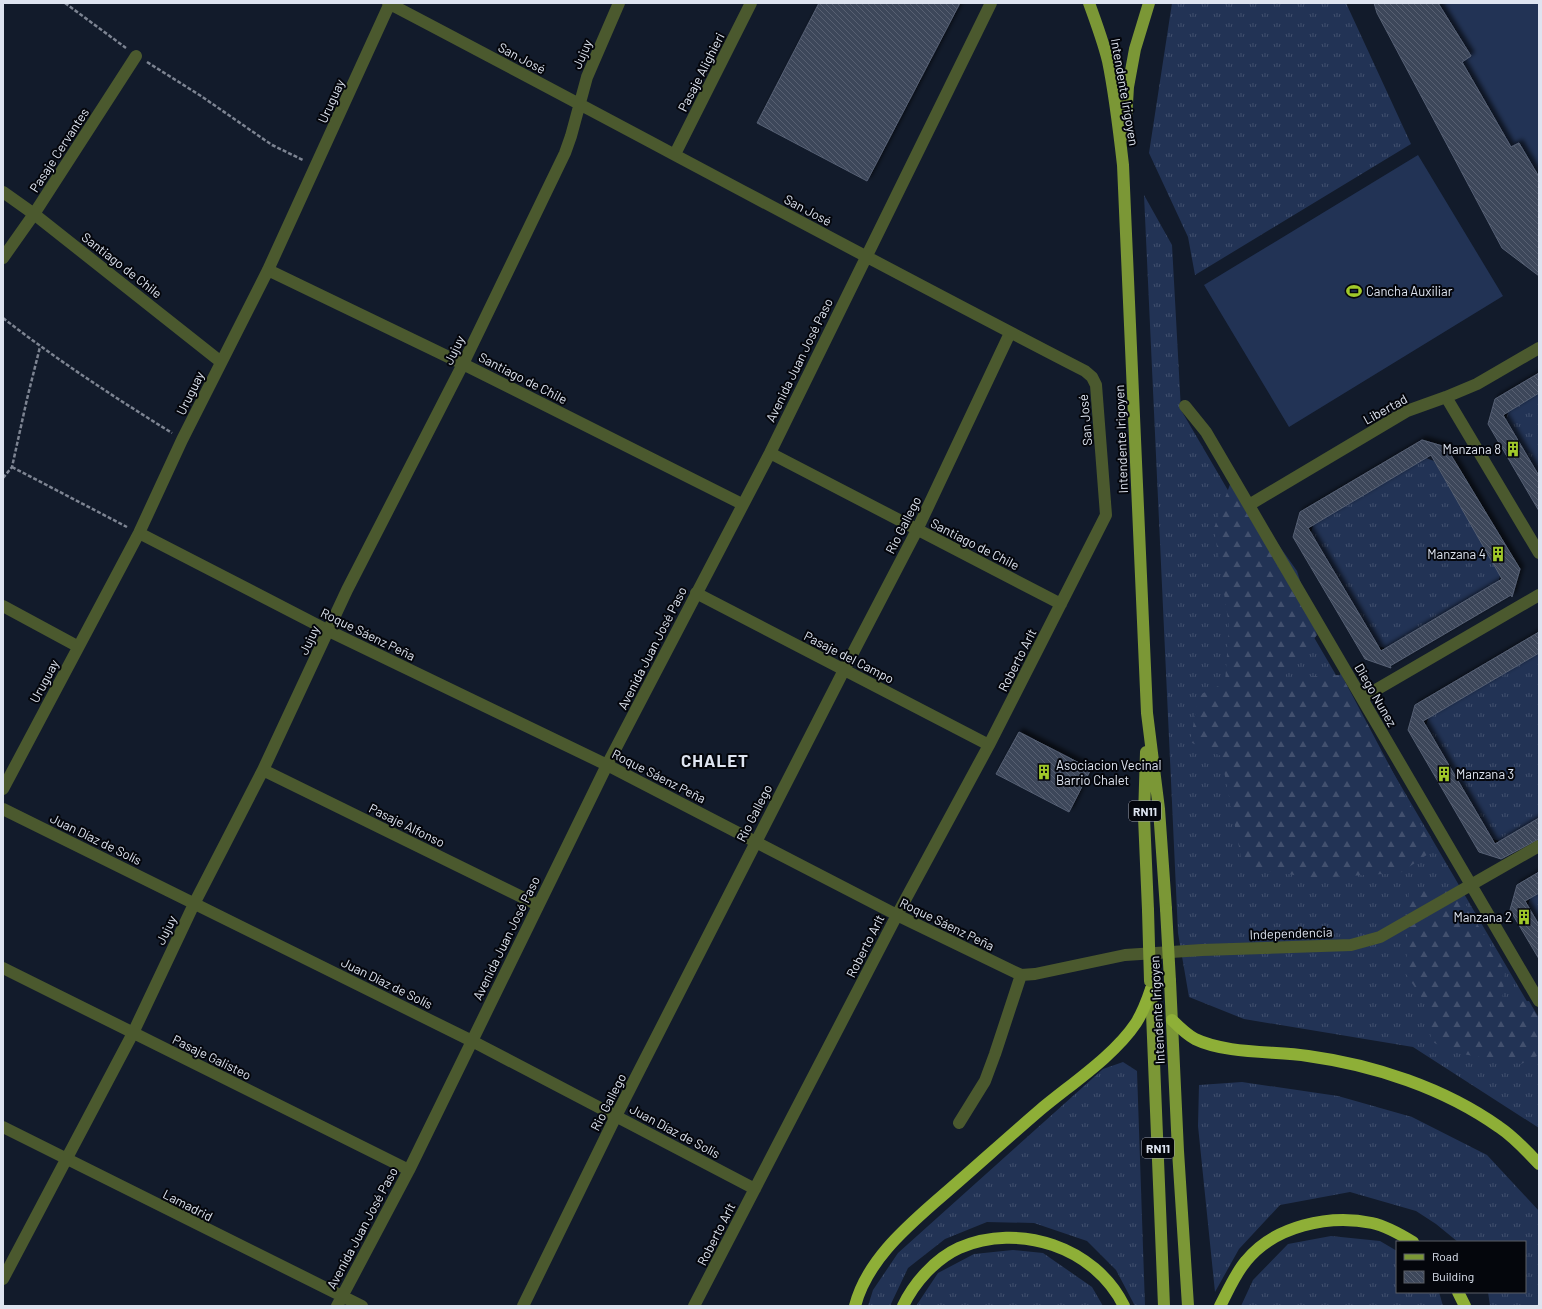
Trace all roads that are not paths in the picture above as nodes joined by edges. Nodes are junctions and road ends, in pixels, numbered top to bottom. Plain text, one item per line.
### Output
1 (390, 3) edge
2 (619, 3) edge
3 (751, 3) edge
4 (990, 3) edge
5 (1089, 3) edge
6 (1149, 3) edge
7 (136, 56) road end
8 (580, 104) junction
9 (675, 154) junction
10 (1124, 165) junction
11 (3, 192) edge
12 (34, 214) junction
13 (866, 257) junction
14 (3, 258) edge
15 (268, 270) junction
16 (1010, 333) junction
17 (1539, 348) edge
18 (221, 362) junction
19 (463, 364) junction
20 (1446, 397) junction
21 (1185, 406) dead end
22 (770, 453) junction
23 (742, 504) junction
24 (1249, 505) junction
25 (1106, 515) joint
26 (917, 530) junction
27 (139, 533) junction
28 (1539, 553) edge
29 (696, 593) junction
30 (1539, 595) edge
31 (1061, 604) junction
32 (3, 606) edge
33 (329, 630) junction
34 (78, 646) junction
35 (844, 670) junction
36 (1362, 698) junction
37 (1147, 713) junction
38 (989, 745) junction
39 (607, 765) junction
40 (263, 770) junction
41 (3, 789) edge
42 (3, 809) edge
43 (756, 841) junction
44 (1539, 846) edge
45 (1471, 885) junction
46 (194, 904) junction
47 (538, 905) junction
48 (897, 916) junction
49 (3, 968) edge
50 (1021, 975) junction
51 (1151, 985) junction
52 (1539, 1001) edge
53 (1172, 1020) junction
54 (132, 1033) junction
55 (472, 1041) junction
56 (616, 1116) junction
57 (959, 1123) dead end
58 (3, 1128) edge
59 (66, 1159) junction
60 (1539, 1164) edge
61 (409, 1170) junction
62 (755, 1189) junction
63 (1411, 1241) edge
64 (3, 1279) edge
65 (1458, 1293) edge
66 (339, 1301) edge
67 (362, 1306) edge
68 (523, 1306) edge
69 (694, 1306) edge
70 (855, 1306) edge
71 (903, 1306) edge
72 (1124, 1306) edge
73 (1164, 1306) edge
74 (1188, 1306) edge
75 (1220, 1306) edge
76 (1465, 1306) edge

1 - 8 street, San José
1 - 15 street, Uruguay
2 - 8 street, Jujuy
3 - 9 street, Pasaje Alighieri
4 - 13 street, Avenida Juan José Paso
5 - 10 main road, Intendente Irigoyen
6 - 10 main road, Intendente Irigoyen
7 - 12 street, Pasaje Cervantes
8 - 9 street, San José
8 - 19 street, Jujuy
9 - 13 street, San José
10 - 37 main road, Intendente Irigoyen
11 - 12 street, Santiago de Chile
12 - 14 street, Pasaje Cervantes
12 - 18 street, Santiago de Chile
13 - 16 street, San José
13 - 22 street, Avenida Juan José Paso
15 - 18 street, Uruguay
15 - 19 street, Santiago de Chile
16 - 25 street, San José
16 - 26 street, Rio Gallego
17 - 20 street, Libertad
18 - 27 street, Uruguay
19 - 23 street, Santiago de Chile
19 - 33 street, Jujuy
20 - 24 street, Libertad
20 - 28 street
21 - 24 street, Diego Nunez
22 - 23 street, Avenida Juan José Paso
22 - 26 street, Santiago de Chile
23 - 29 street, Avenida Juan José Paso
24 - 36 street, Diego Nunez
25 - 31 street, Roberto Arlt
26 - 31 street, Santiago de Chile
26 - 35 street, Rio Gallego
27 - 33 street, Roque Sáenz Peña
27 - 34 street, Uruguay
29 - 35 street, Pasaje del Campo
29 - 39 street, Avenida Juan José Paso
30 - 36 street
31 - 38 street, Roberto Arlt
32 - 34 street
33 - 39 street, Roque Sáenz Peña
33 - 40 street, Jujuy
34 - 41 street, Uruguay
35 - 38 street, Pasaje del Campo
35 - 43 street, Rio Gallego
36 - 45 street, Diego Nunez
37 - 51 main road, Intendente Irigoyen / RN11, bridge
37 - 53 main road, Intendente Irigoyen / RN11, bridge
38 - 48 street, Roberto Arlt
39 - 43 street, Roque Sáenz Peña
39 - 47 street, Avenida Juan José Paso
40 - 46 street, Jujuy
40 - 47 street, Pasaje Alfonso
42 - 46 street, Juan Díaz de Solís
43 - 48 street, Roque Sáenz Peña
43 - 56 street, Rio Gallego
44 - 45 street, Independencia
45 - 50 street, Independencia
45 - 52 street, Diego Nunez
46 - 54 street, Jujuy
46 - 55 street, Juan Díaz de Solís
47 - 55 street, Avenida Juan José Paso
48 - 50 street, Roque Sáenz Peña
48 - 62 street, Roberto Arlt
49 - 54 street, Pasaje Galisteo
50 - 57 street
51 - 70 highway
51 - 73 main road, Intendente Irigoyen / RN11
53 - 60 highway
53 - 74 main road, Intendente Irigoyen / RN11
54 - 59 street, Jujuy
54 - 61 street, Pasaje Galisteo
55 - 56 street, Juan Díaz de Solís
55 - 61 street, Avenida Juan José Paso
56 - 62 street, Juan Díaz de Solís
56 - 68 street, Rio Gallego
58 - 59 street, Lamadrid
59 - 64 street, Jujuy
59 - 66 street, Lamadrid
61 - 66 street, Avenida Juan José Paso
62 - 69 street, Roberto Arlt
63 - 75 highway
65 - 76 highway
66 - 67 street, Lamadrid
71 - 72 highway

